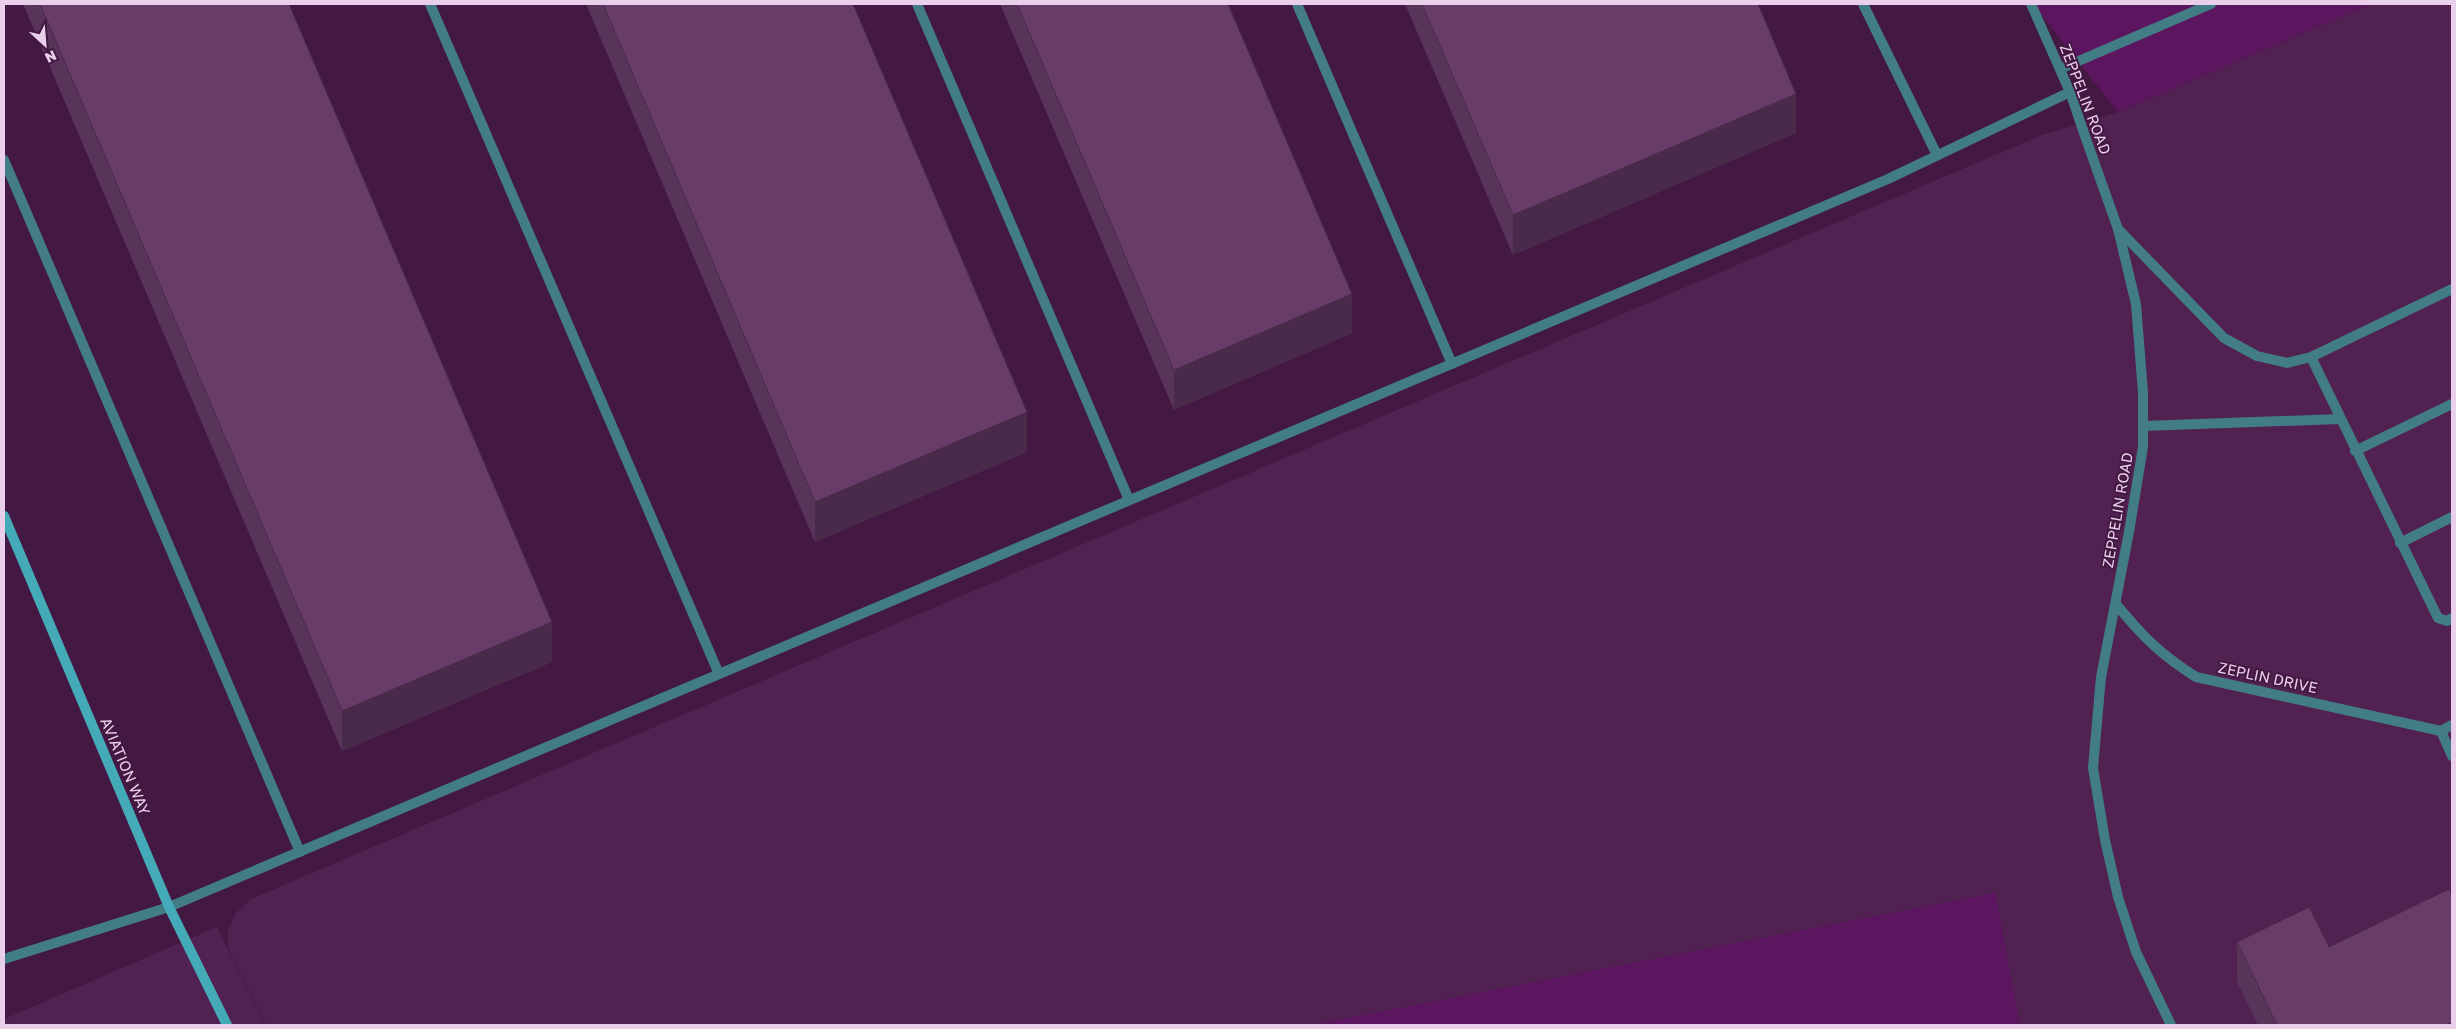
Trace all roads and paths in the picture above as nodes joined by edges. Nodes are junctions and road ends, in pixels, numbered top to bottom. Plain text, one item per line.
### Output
1 (430, 4) edge
2 (917, 4) edge
3 (1297, 4) edge
4 (1863, 4) edge
5 (2030, 4) edge
6 (2210, 4) edge
7 (2060, 69) junction
8 (2070, 92) junction
9 (1937, 155) junction
10 (4, 160) edge
11 (2118, 229) junction
12 (2452, 289) edge
13 (2311, 357) junction
14 (1452, 364) junction
15 (2452, 404) edge
16 (2340, 418) junction
17 (2143, 426) junction
18 (2355, 451) junction
19 (1129, 500) junction
20 (4, 516) edge
21 (2452, 517) edge
22 (2400, 543) junction
23 (2116, 604) junction
24 (2452, 618) edge
25 (719, 674) junction
26 (2452, 725) edge
27 (2440, 731) junction
28 (2452, 756) edge
29 (300, 852) junction
30 (169, 907) junction
31 (4, 959) edge
32 (227, 1025) edge
33 (2171, 1025) edge

1 - 25 street
2 - 19 street
3 - 14 street
4 - 9 street
5 - 7 street, ZEPPELIN ROAD
6 - 7 street
7 - 8 street, ZEPPELIN ROAD
8 - 9 street
8 - 11 street, ZEPPELIN ROAD
9 - 14 street
10 - 29 street
11 - 13 street
11 - 17 street, ZEPPELIN ROAD
12 - 13 street
13 - 16 street
14 - 19 street
15 - 18 street
16 - 17 street
16 - 18 street
17 - 23 street, ZEPPELIN ROAD
18 - 22 street
19 - 25 street
20 - 30 street, AVIATION WAY
21 - 22 street
22 - 24 street
23 - 27 street, ZEPLIN DRIVE
23 - 33 street, ZEPPELIN ROAD
25 - 29 street
26 - 27 street
27 - 28 street
29 - 30 street
30 - 31 street
30 - 32 street, AVIATION WAY

